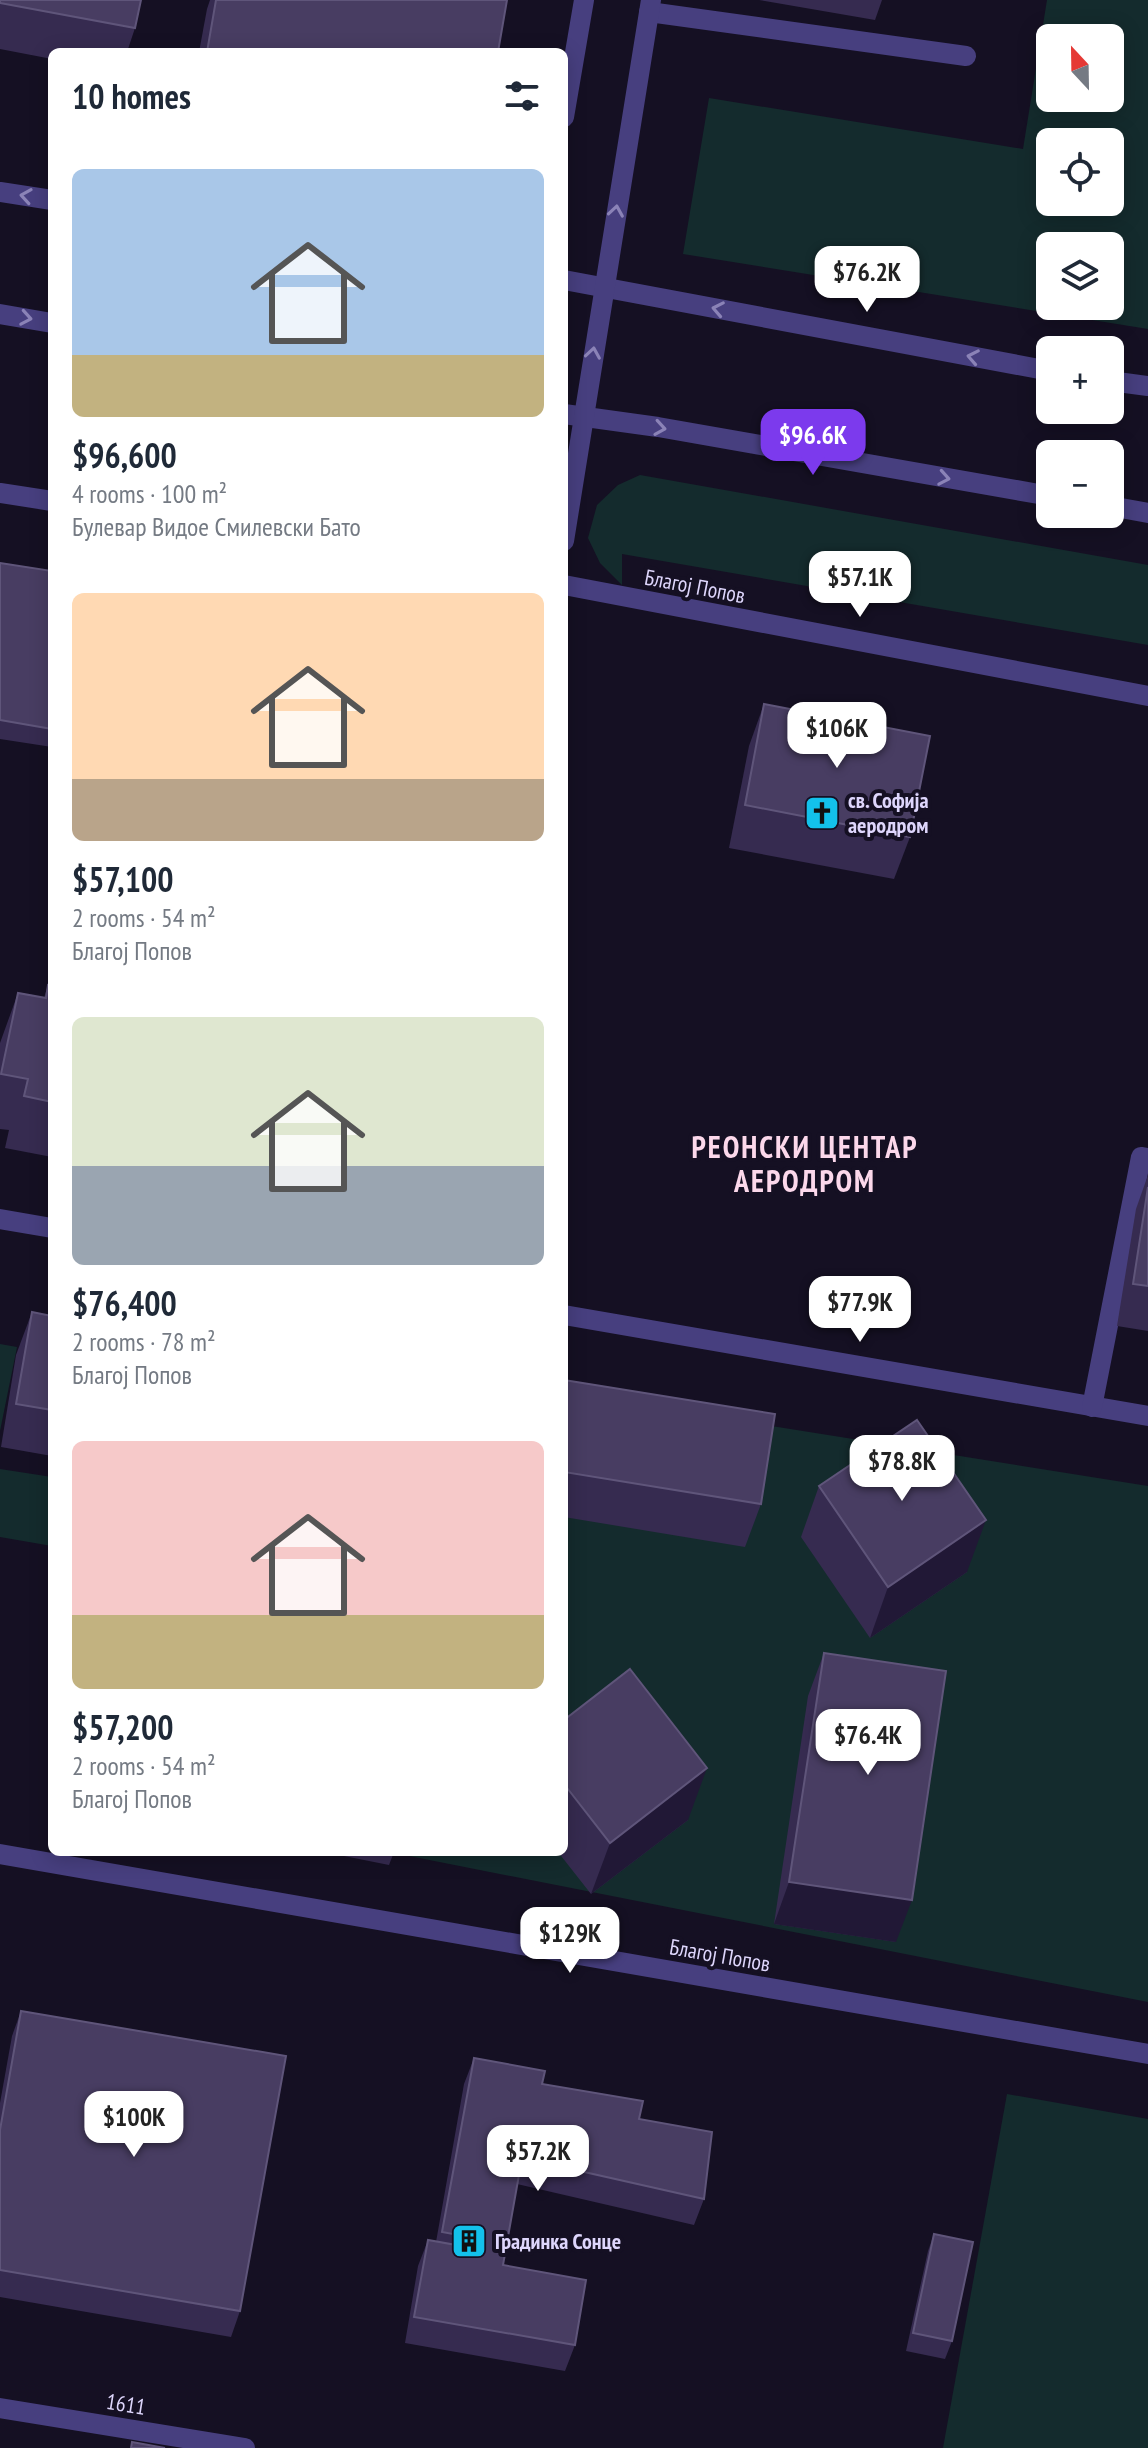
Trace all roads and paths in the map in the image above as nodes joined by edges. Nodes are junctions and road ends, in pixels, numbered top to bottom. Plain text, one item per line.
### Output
1 (584, 0) edge
2 (650, 6) edge
3 (966, 56) dead end
4 (568, 94) edge
5 (0, 192) edge
6 (48, 199) edge
7 (568, 281) edge
8 (604, 288) junction
9 (0, 314) edge
10 (48, 322) edge
11 (1036, 368) edge
12 (1124, 383) edge
13 (1148, 386) edge
14 (574, 416) edge
15 (568, 491) edge
16 (0, 493) edge
17 (1036, 494) edge
18 (48, 500) edge
19 (1124, 509) edge
20 (1148, 513) edge
21 (568, 586) edge
22 (1148, 696) edge
23 (1148, 1158) edge
24 (0, 1219) edge
25 (48, 1227) edge
26 (568, 1316) edge
27 (1092, 1407) junction
28 (1148, 1416) edge
29 (0, 1854) edge
30 (1148, 2054) edge
31 (0, 2408) edge
32 (245, 2448) edge

1 - 4 street
2 - 3 street
8 -> 2 street
6 -> 5 street
7 - 8 street
11 -> 8 street
14 -> 8 street
9 -> 10 street
12 - 13 street
14 - 15 street
14 -> 17 street
16 - 18 street
19 - 20 street
21 - 22 street, Благој Попов
23 - 27 street
24 - 25 street
26 - 27 street
27 - 28 street
29 - 30 street, Благој Попов
31 - 32 street, 1611

